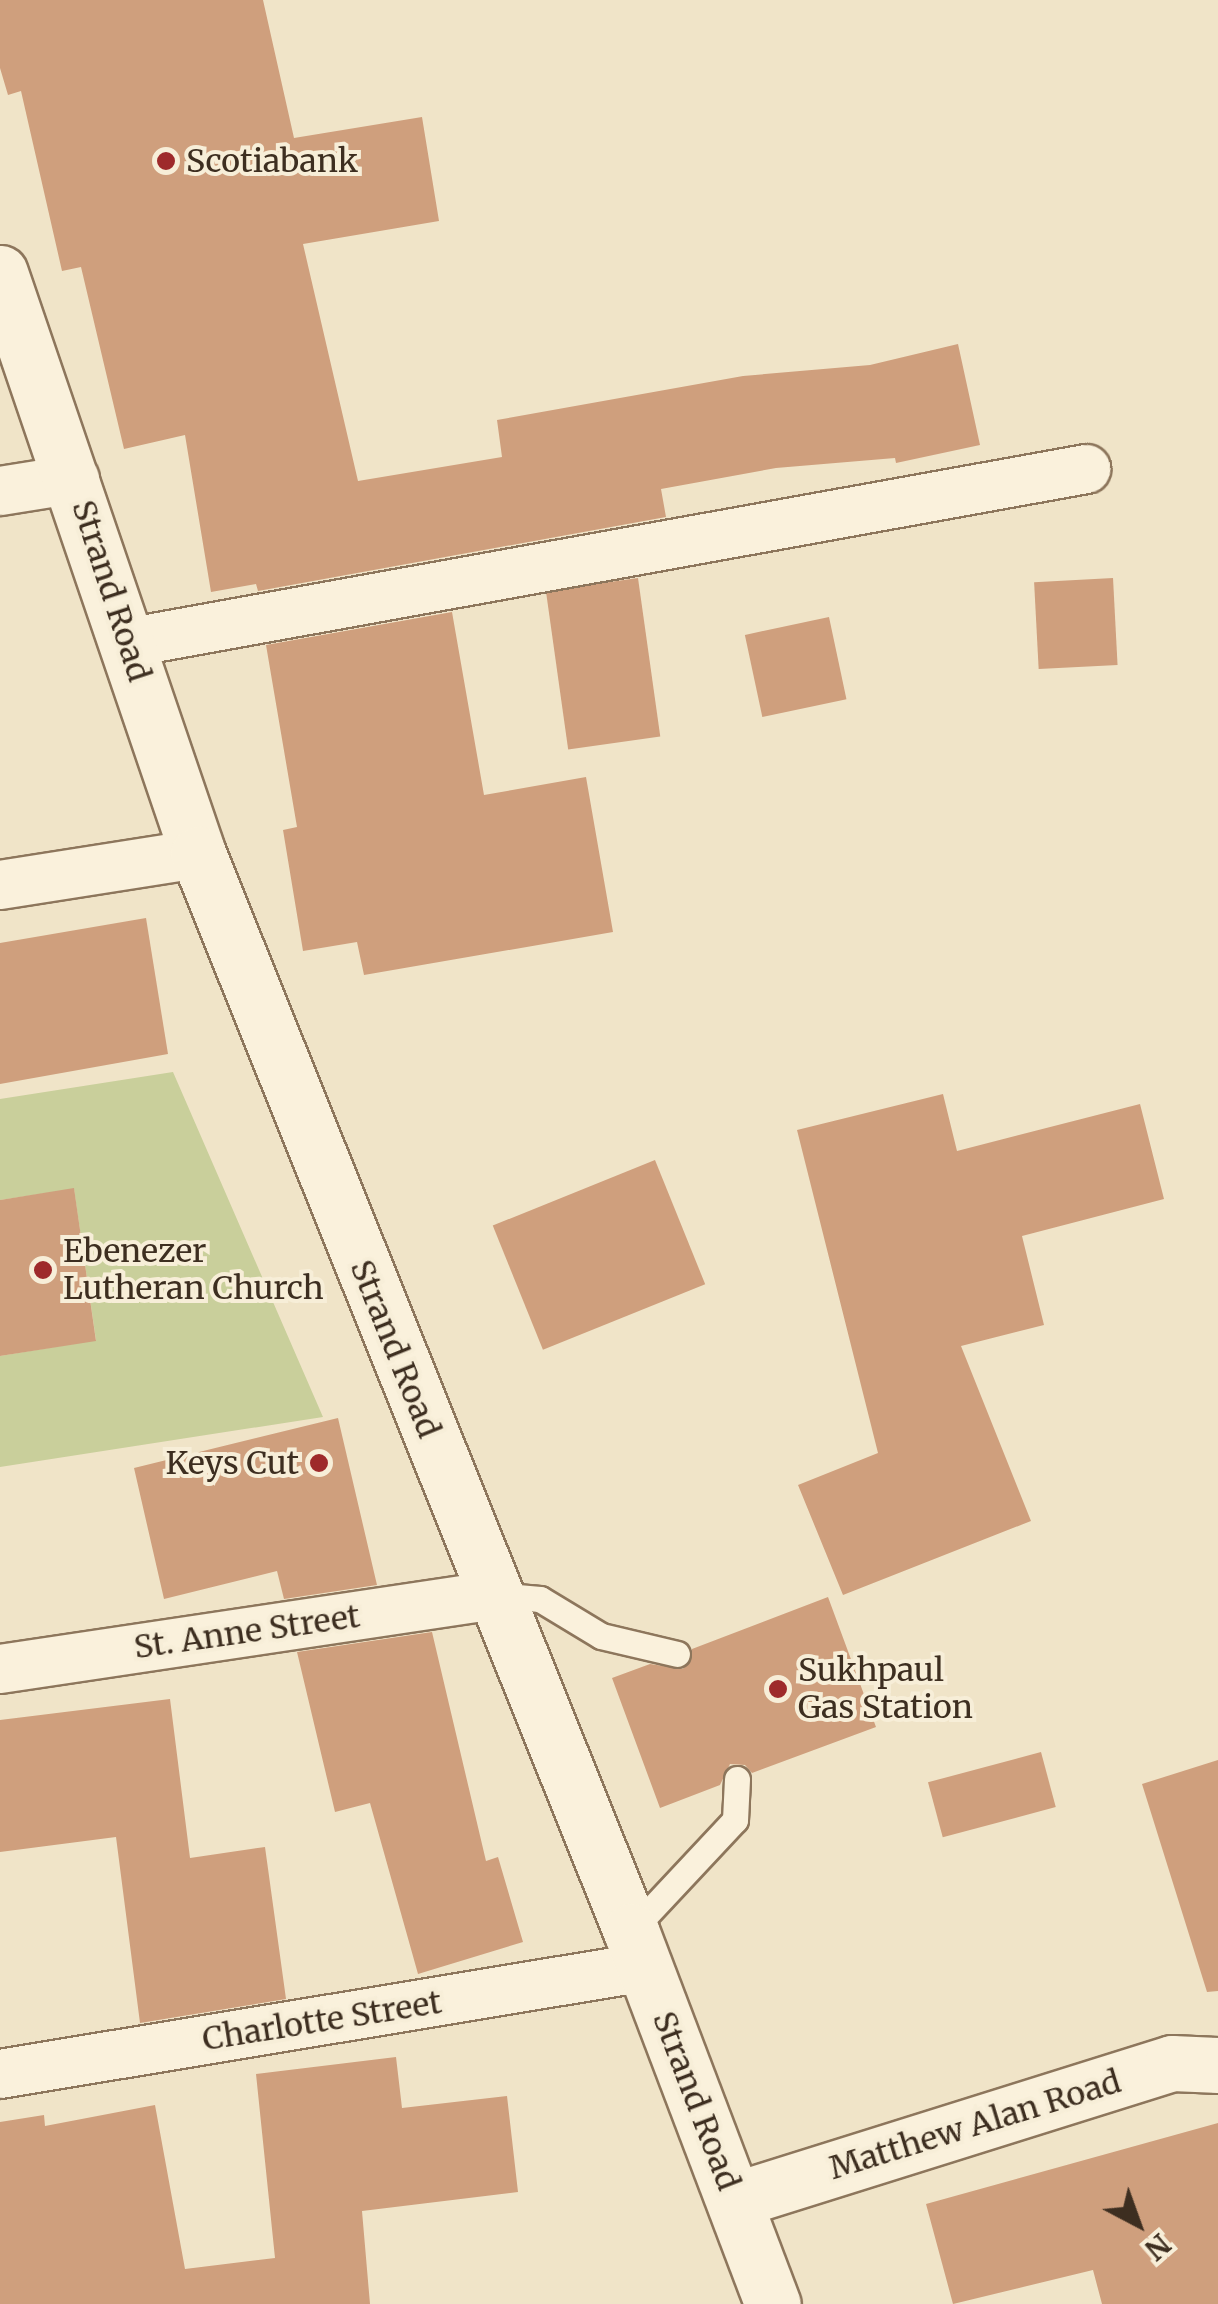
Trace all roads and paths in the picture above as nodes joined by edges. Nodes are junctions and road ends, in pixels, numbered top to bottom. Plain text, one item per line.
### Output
1 (0, 273) edge
2 (1086, 468) dead end
3 (76, 480) junction
4 (0, 492) edge
5 (126, 644) junction
6 (198, 854) junction
7 (0, 885) edge
8 (494, 1595) junction
9 (677, 1654) dead end
10 (0, 1669) edge
11 (737, 1779) dead end
12 (638, 1949) junction
13 (1218, 2065) edge
14 (0, 2074) edge
15 (735, 2200) junction
16 (773, 2304) edge

1 - 3 street, Strand Road
2 - 5 street
3 - 4 street
3 - 5 street, Strand Road
5 - 6 street, Strand Road
6 - 7 street
6 - 8 street, Strand Road
8 - 9 lane
8 - 10 street, St. Anne Street
8 - 12 street, Strand Road
11 - 12 lane
12 - 14 street, Charlotte Street
12 - 15 street, Strand Road
13 - 15 street, Matthew Alan Road
15 - 16 street, Strand Road

